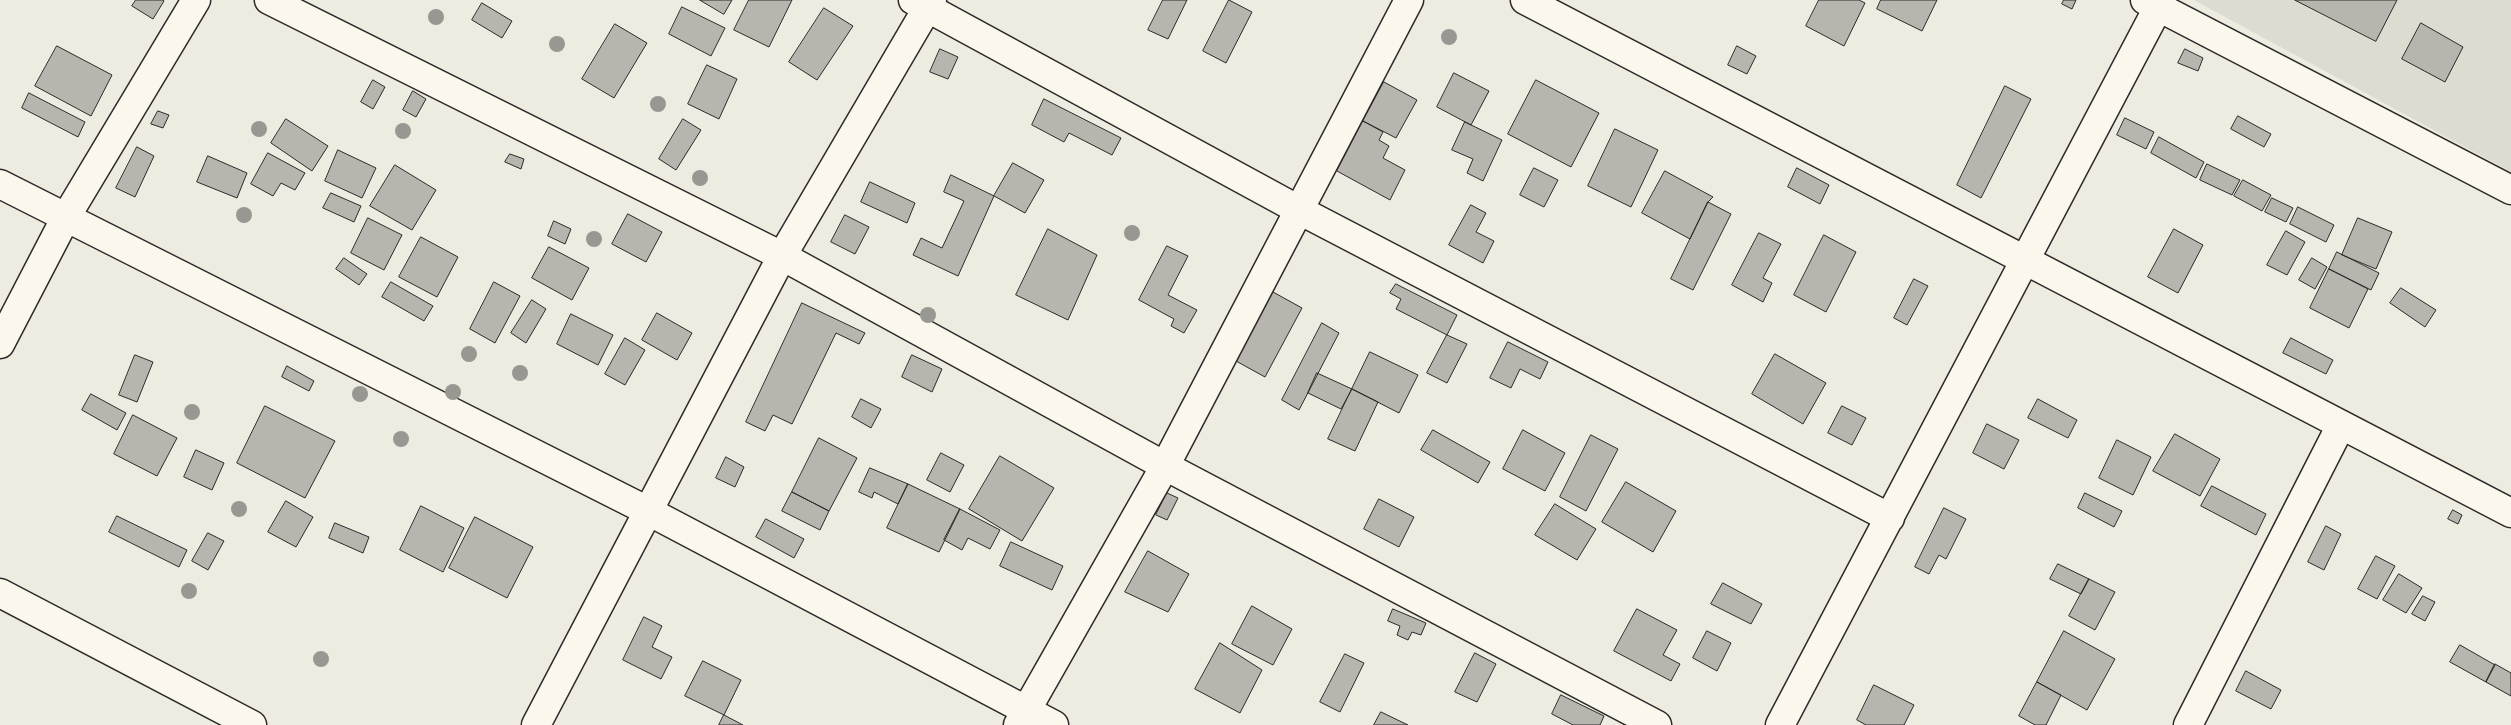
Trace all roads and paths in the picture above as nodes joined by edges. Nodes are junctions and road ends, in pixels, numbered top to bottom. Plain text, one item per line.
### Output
1 (196, 0) edge
2 (269, 0) edge
3 (1408, 0) edge
4 (1525, 0) edge
5 (2156, 2) edge
6 (924, 3) edge
7 (0, 184) edge
8 (2511, 190) edge
9 (1299, 210) junction
10 (66, 217) junction
11 (782, 256) junction
12 (2026, 260) junction
13 (0, 344) edge
14 (2341, 425) junction
15 (1165, 466) junction
16 (648, 511) junction
17 (2511, 513) edge
18 (1890, 518) junction
19 (0, 593) edge
20 (1022, 717) edge
21 (252, 725) edge
22 (536, 725) edge
23 (1054, 725) edge
24 (1657, 725) edge
25 (1780, 725) edge
26 (2188, 725) edge

1 - 10 street
2 - 11 street
3 - 9 street
4 - 12 street
5 - 8 street
5 - 12 street
6 - 9 street
6 - 11 street
7 - 10 street
9 - 15 street
9 - 18 street
10 - 13 street
10 - 16 street
11 - 15 street
11 - 16 street
12 - 14 street
12 - 18 street
14 - 17 street
14 - 26 street
15 - 20 street
15 - 24 street
16 - 20 street
16 - 22 street
18 - 25 street
19 - 21 street
20 - 23 street

